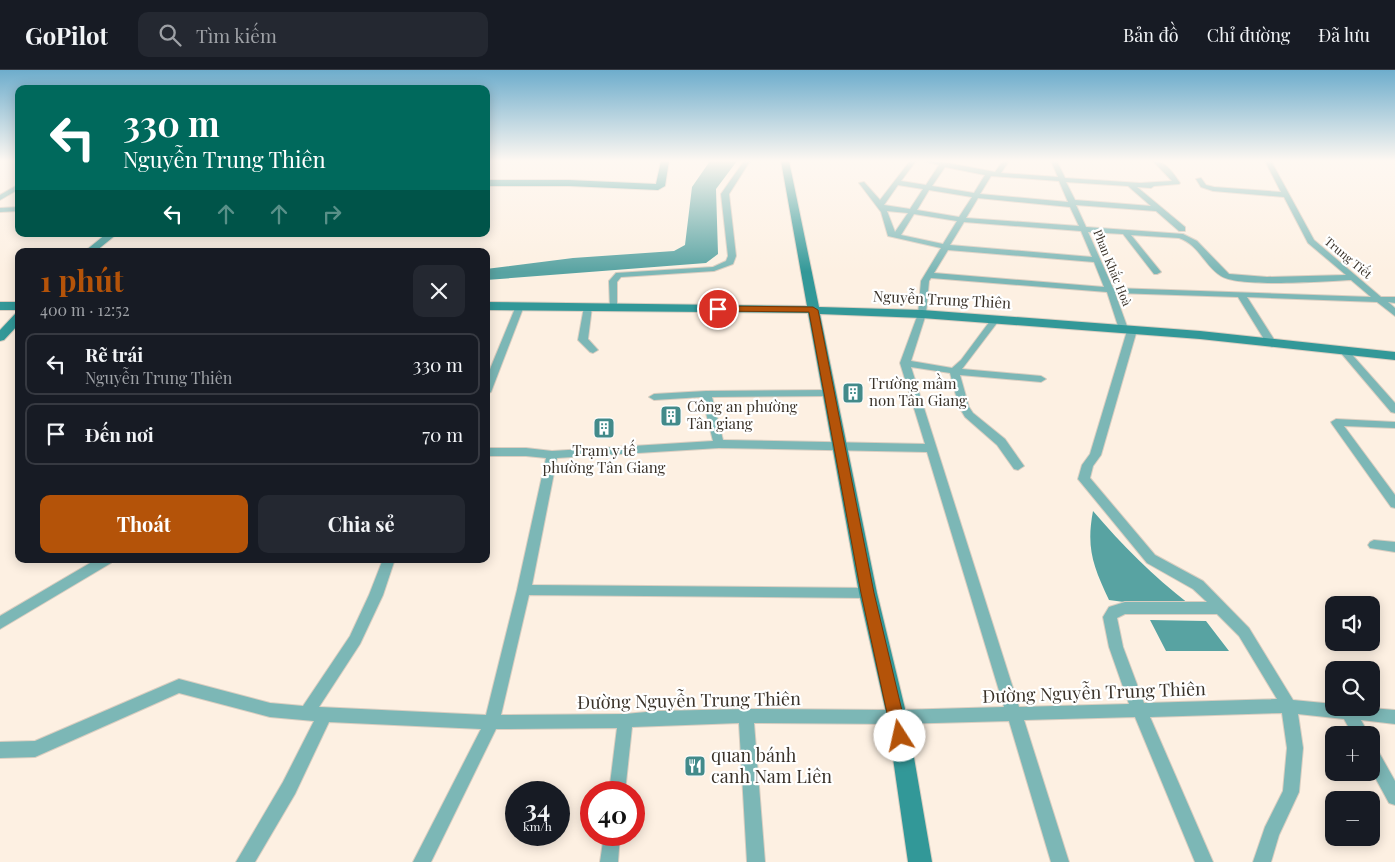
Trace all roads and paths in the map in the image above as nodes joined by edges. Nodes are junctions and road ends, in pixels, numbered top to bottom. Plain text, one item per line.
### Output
1 (725, 198) edge
2 (792, 198) edge
3 (874, 198) edge
4 (887, 198) edge
5 (921, 198) edge
6 (976, 198) edge
7 (1004, 198) edge
8 (1071, 198) edge
9 (1145, 198) edge
10 (1288, 198) edge
11 (1073, 203) junction
12 (881, 207) junction
13 (15, 209) edge
14 (1158, 209) junction
15 (0, 210) edge
16 (912, 211) junction
17 (963, 220) junction
18 (1182, 229) dead end
19 (1084, 230) junction
20 (1126, 233) junction
21 (896, 236) junction
22 (108, 237) edge
23 (946, 247) junction
24 (94, 248) edge
25 (1097, 260) junction
26 (1157, 272) dead end
27 (930, 275) junction
28 (1354, 277) junction
29 (1110, 290) junction
30 (1242, 296) junction
31 (1395, 300) edge
32 (1381, 301) junction
33 (0, 306) edge
34 (15, 306) edge
35 (490, 306) edge
36 (520, 306) junction
37 (588, 307) junction
38 (613, 308) junction
39 (813, 310) junction
40 (1395, 313) edge
41 (922, 314) junction
42 (996, 319) junction
43 (15, 321) edge
44 (1128, 329) junction
45 (0, 337) edge
46 (1272, 344) junction
47 (593, 350) dead end
48 (1344, 351) junction
49 (1395, 356) edge
50 (905, 363) junction
51 (954, 371) junction
52 (1040, 379) dead end
53 (490, 382) edge
54 (829, 393) junction
55 (706, 394) junction
56 (654, 397) dead end
57 (1395, 410) edge
58 (1395, 425) edge
59 (719, 444) junction
60 (840, 448) junction
61 (931, 448) junction
62 (490, 452) edge
63 (552, 454) junction
64 (1018, 466) dead end
65 (1395, 504) edge
66 (1374, 545) dead end
67 (1395, 546) edge
68 (100, 563) edge
69 (388, 563) edge
70 (524, 590) junction
71 (868, 593) junction
72 (1220, 608) junction
73 (0, 623) edge
74 (1289, 706) junction
75 (1139, 710) junction
76 (1325, 710) edge
77 (307, 713) junction
78 (325, 715) junction
79 (1014, 715) junction
80 (1380, 715) edge
81 (746, 716) junction
82 (897, 717) junction
83 (1395, 717) edge
84 (625, 721) junction
85 (492, 722) junction
86 (0, 750) edge
87 (1380, 770) edge
88 (618, 781) edge
89 (1395, 797) edge
90 (611, 846) edge
91 (245, 862) edge
92 (422, 862) edge
93 (609, 862) edge
94 (756, 862) edge
95 (920, 862) edge
96 (1060, 862) edge
97 (1204, 862) edge
98 (1262, 862) edge

1 - 38 street
2 - 39 street
3 - 12 street
4 - 12 street
5 - 16 street
6 - 17 street
7 - 11 street
8 - 11 street, Phan Khắc Hoà
9 - 14 street
10 - 28 street, Trung Tiết
11 - 14 street
11 - 19 street, Phan Khắc Hoà
12 - 16 street
12 - 21 street
13 - 15 street
14 - 18 street
16 - 17 street
16 - 21 street
17 - 19 street
17 - 23 street
19 - 20 street
19 - 25 street, Phan Khắc Hoà
20 - 26 street
20 - 28 street
21 - 23 street
22 - 24 street
23 - 25 street
23 - 27 street
25 - 29 street, Phan Khắc Hoà
27 - 29 street
27 - 41 street
28 - 32 street, Trung Tiết
29 - 30 street
29 - 44 street, Phan Khắc Hoà
30 - 32 street
30 - 46 street
31 - 32 street
32 - 40 street, Trung Tiết
33 - 34 street
35 - 36 street, Nguyễn Trung Thiên
36 - 37 street, Nguyễn Trung Thiên
36 - 53 street
37 - 38 street, Nguyễn Trung Thiên
37 - 47 street
38 - 39 street, Nguyễn Trung Thiên
39 - 41 street, Nguyễn Trung Thiên
39 - 54 street
41 - 42 street, Nguyễn Trung Thiên
41 - 50 street
42 - 44 street, Nguyễn Trung Thiên
42 - 51 street
43 - 45 street
44 - 46 street, Nguyễn Trung Thiên
44 - 72 street
46 - 48 street, Nguyễn Trung Thiên
48 - 49 street, Nguyễn Trung Thiên
48 - 57 street
50 - 51 street
50 - 61 street
51 - 52 street
51 - 64 street
54 - 55 street
54 - 60 street
55 - 56 street
55 - 59 street
58 - 65 street
59 - 60 street
59 - 63 street
60 - 61 street
60 - 71 street
61 - 79 street
62 - 63 street
63 - 70 street
66 - 67 street
68 - 73 street
69 - 77 street
70 - 71 street
70 - 85 street
71 - 82 street
72 - 74 street
72 - 75 street
74 - 75 street, Đường Nguyễn Trung Thiên
74 - 76 street, Đường Nguyễn Trung Thiên
74 - 98 street
75 - 79 street, Đường Nguyễn Trung Thiên
75 - 97 street
77 - 78 street, Đường Nguyễn Trung Thiên
77 - 86 street, Đường Nguyễn Trung Thiên
78 - 85 street, Đường Nguyễn Trung Thiên
78 - 91 street
79 - 82 street, Đường Nguyễn Trung Thiên
79 - 96 street
80 - 83 street, Đường Nguyễn Trung Thiên
81 - 82 street, Đường Nguyễn Trung Thiên
81 - 84 street, Đường Nguyễn Trung Thiên
81 - 94 street
82 - 95 street
84 - 85 street, Đường Nguyễn Trung Thiên
84 - 88 street
85 - 92 street
87 - 89 street
90 - 93 street

